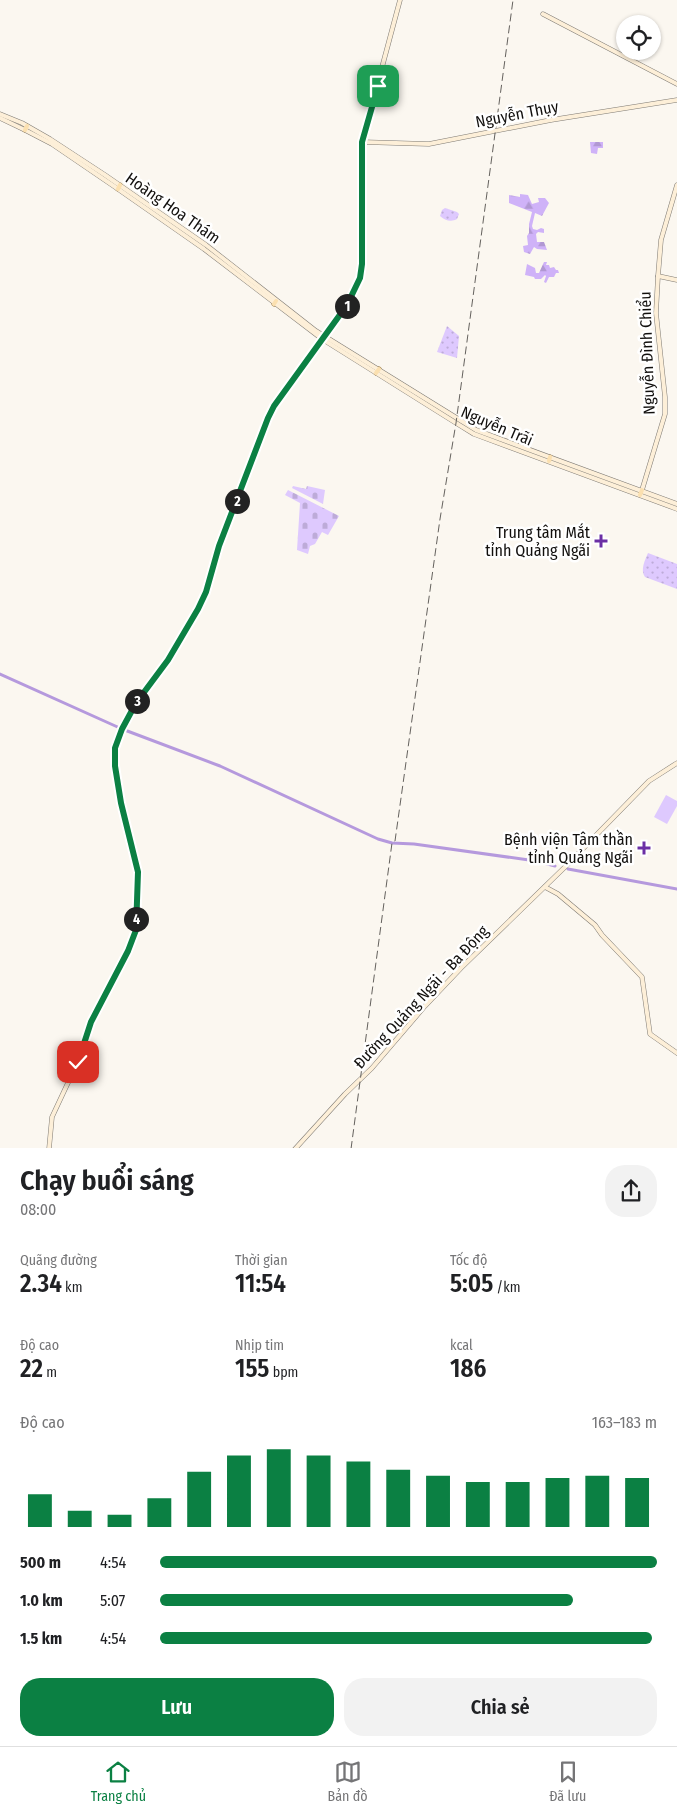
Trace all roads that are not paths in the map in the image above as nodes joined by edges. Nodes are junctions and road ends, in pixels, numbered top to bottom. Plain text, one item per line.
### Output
1 (400, 0) edge
2 (543, 14) dead end
3 (677, 84) edge
4 (677, 100) edge
5 (0, 114) edge
6 (0, 118) edge
7 (26, 128) junction
8 (362, 142) junction
9 (677, 185) edge
10 (658, 276) junction
11 (677, 280) edge
12 (323, 338) junction
13 (641, 493) junction
14 (677, 504) edge
15 (677, 509) edge
16 (677, 763) edge
17 (545, 886) junction
18 (677, 1053) edge
19 (49, 1148) edge
20 (295, 1148) edge

1 - 8 main road
2 - 3 main road
4 - 8 main road, Nguyễn Thụy
5 - 7 main road, Hoàng Hoa Thám
6 - 7 main road, Hoàng Hoa Thám
7 - 12 main road, Hoàng Hoa Thám
8 - 12 main road
9 - 10 main road, Nguyễn Đình Chiểu
10 - 11 main road
10 - 13 main road, Nguyễn Đình Chiểu
12 - 13 main road, Nguyễn Trãi
12 - 19 main road
13 - 14 main road, Nguyễn Trãi
13 - 15 main road, Nguyễn Trãi
16 - 17 main road, Đường Quảng Ngãi - Ba Động
17 - 18 main road
17 - 20 main road, Đường Quảng Ngãi - Ba Động

